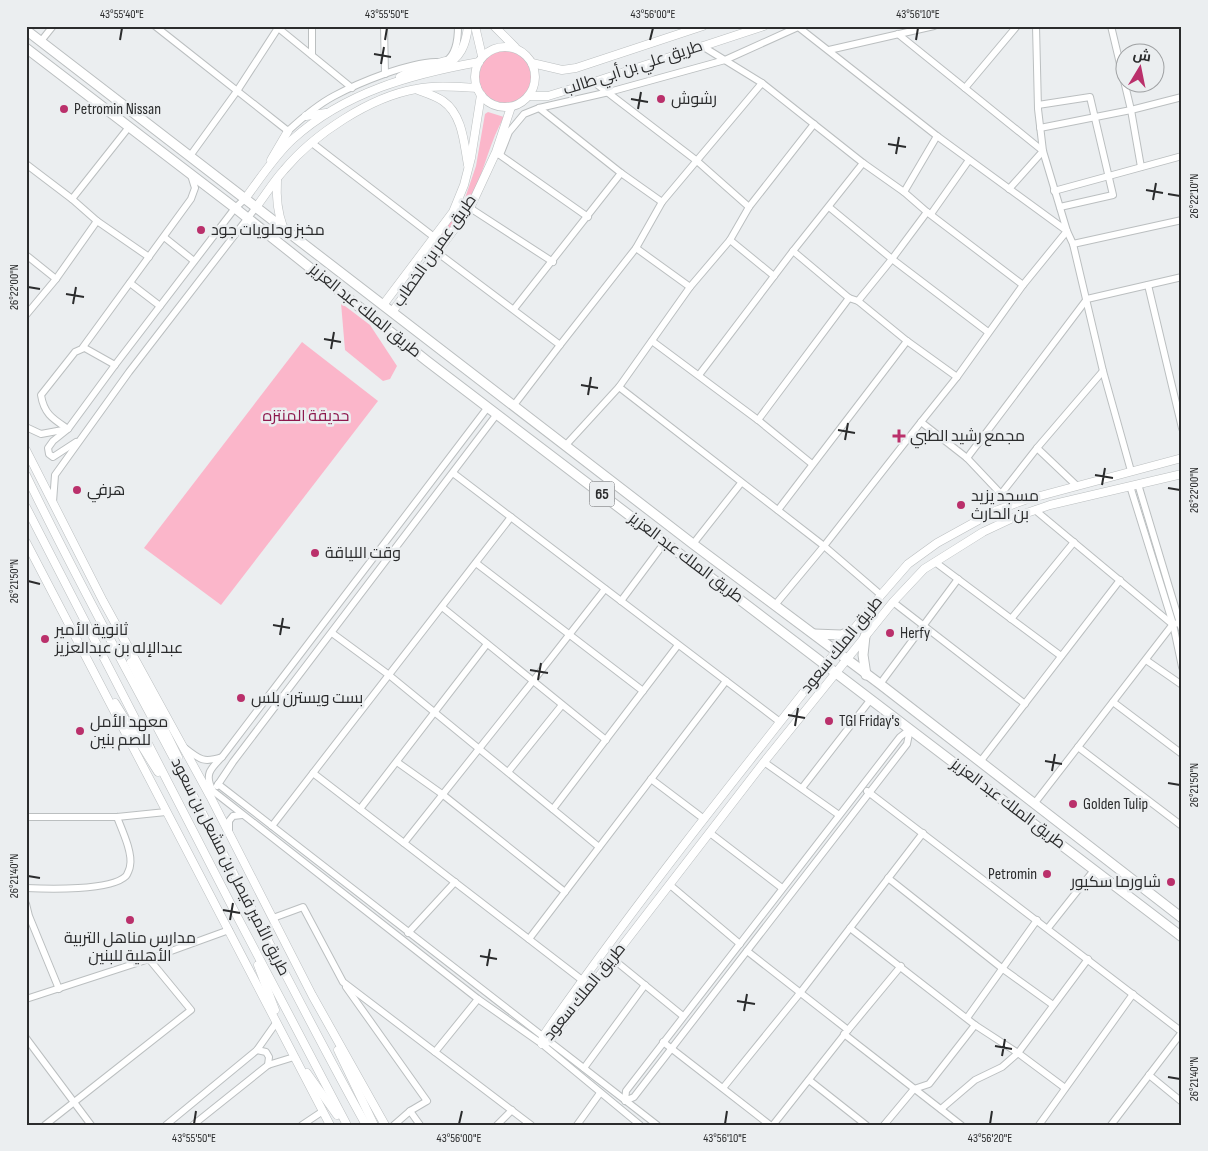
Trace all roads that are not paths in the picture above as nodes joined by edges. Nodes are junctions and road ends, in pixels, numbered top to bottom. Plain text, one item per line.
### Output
1 (53, 26) edge
2 (155, 26) edge
3 (312, 26) edge
4 (384, 26) edge
5 (458, 26) edge
6 (468, 26) edge
7 (475, 26) edge
8 (494, 26) edge
9 (704, 26) edge
10 (764, 26) edge
11 (934, 26) edge
12 (1018, 26) edge
13 (1036, 26) edge
14 (1111, 26) edge
15 (277, 27) edge
16 (798, 27) edge
17 (26, 30) edge
18 (898, 34) junction
19 (41, 41) junction
20 (702, 46) junction
21 (26, 48) edge
22 (516, 49) junction
23 (829, 50) junction
24 (312, 55) junction
25 (480, 59) junction
26 (725, 60) junction
27 (445, 61) junction
28 (532, 63) junction
29 (432, 72) junction
30 (385, 74) junction
31 (594, 82) junction
32 (385, 84) junction
33 (762, 84) junction
34 (352, 88) junction
35 (965, 88) junction
36 (416, 89) junction
37 (237, 91) junction
38 (479, 92) junction
39 (609, 92) junction
40 (530, 96) junction
41 (1182, 97) edge
42 (1038, 106) junction
43 (511, 107) junction
44 (539, 108) junction
45 (1131, 110) junction
46 (328, 112) junction
47 (306, 116) junction
48 (1095, 117) junction
49 (814, 124) junction
50 (129, 127) junction
51 (1040, 128) junction
52 (288, 131) junction
53 (937, 136) junction
54 (312, 143) junction
55 (1043, 151) junction
56 (498, 153) junction
57 (190, 156) junction
58 (1182, 156) edge
59 (969, 160) junction
60 (697, 161) junction
61 (863, 162) junction
62 (26, 164) edge
63 (1141, 167) junction
64 (468, 169) junction
65 (265, 173) junction
66 (621, 173) junction
67 (191, 174) junction
68 (1109, 176) junction
69 (277, 179) junction
70 (1009, 189) junction
71 (1054, 191) junction
72 (904, 192) junction
73 (245, 198) junction
74 (72, 199) junction
75 (662, 202) junction
76 (257, 206) junction
77 (829, 206) junction
78 (1060, 207) junction
79 (235, 208) junction
80 (470, 208) junction
81 (749, 208) junction
82 (929, 213) junction
83 (588, 217) junction
84 (248, 218) junction
85 (1182, 220) edge
86 (97, 221) junction
87 (283, 227) junction
88 (1067, 231) junction
89 (164, 237) junction
90 (434, 237) junction
91 (730, 240) junction
92 (1073, 244) junction
93 (636, 248) junction
94 (793, 251) junction
95 (438, 253) junction
96 (26, 255) edge
97 (149, 257) junction
98 (892, 259) junction
99 (194, 261) junction
100 (553, 262) junction
101 (774, 276) junction
102 (1182, 277) edge
103 (56, 278) junction
104 (130, 283) junction
105 (1023, 285) junction
106 (1148, 285) junction
107 (690, 287) junction
108 (849, 298) junction
109 (1087, 300) junction
110 (858, 301) junction
111 (383, 305) junction
112 (160, 306) junction
113 (514, 309) junction
114 (392, 312) junction
115 (26, 316) edge
116 (988, 332) junction
117 (652, 341) junction
118 (907, 341) junction
119 (560, 345) junction
120 (84, 348) junction
121 (115, 365) junction
122 (1103, 371) junction
123 (699, 375) junction
124 (957, 377) junction
125 (619, 387) junction
126 (514, 406) junction
127 (1179, 406) edge
128 (488, 407) junction
129 (498, 414) junction
130 (758, 420) junction
131 (921, 422) junction
132 (26, 427) edge
133 (1182, 428) edge
134 (68, 429) junction
135 (83, 436) junction
136 (566, 446) junction
137 (1037, 448) junction
138 (26, 450) edge
139 (967, 458) junction
140 (1182, 458) edge
141 (812, 464) junction
142 (1131, 471) junction
143 (453, 473) junction
144 (1182, 474) edge
145 (26, 475) edge
146 (741, 483) junction
147 (1134, 485) junction
148 (1077, 486) junction
149 (1002, 494) junction
150 (53, 503) junction
151 (1014, 504) junction
152 (26, 507) edge
153 (778, 510) junction
154 (1035, 510) junction
155 (512, 517) junction
156 (26, 542) edge
157 (664, 542) junction
158 (1074, 542) junction
159 (693, 544) junction
160 (824, 546) junction
161 (26, 550) edge
162 (34, 558) junction
163 (935, 562) junction
164 (476, 563) junction
165 (86, 567) junction
166 (958, 579) junction
167 (1120, 580) junction
168 (605, 588) junction
169 (881, 595) junction
170 (620, 600) junction
171 (892, 602) junction
172 (775, 605) junction
173 (442, 607) junction
174 (1011, 619) junction
175 (923, 626) junction
176 (1178, 626) edge
177 (853, 631) junction
178 (332, 633) junction
179 (812, 634) junction
180 (570, 635) junction
181 (865, 636) junction
182 (487, 644) junction
183 (678, 644) junction
184 (836, 653) junction
185 (1061, 656) junction
186 (1146, 660) junction
187 (846, 661) junction
188 (825, 665) junction
189 (1182, 667) edge
190 (837, 673) junction
191 (389, 675) junction
192 (866, 675) junction
193 (97, 676) junction
194 (533, 681) junction
195 (726, 681) junction
196 (880, 684) junction
197 (1182, 685) edge
198 (643, 691) junction
199 (871, 699) junction
200 (1113, 702) junction
201 (1025, 704) junction
202 (562, 705) junction
203 (435, 712) junction
204 (780, 722) junction
205 (910, 730) junction
206 (606, 740) junction
207 (1078, 747) junction
208 (184, 748) junction
209 (480, 749) junction
210 (1182, 754) edge
211 (222, 757) junction
212 (397, 762) junction
213 (764, 762) junction
214 (980, 762) junction
215 (508, 772) junction
216 (313, 773) junction
217 (651, 779) junction
218 (218, 784) junction
219 (862, 786) junction
220 (802, 788) junction
221 (869, 792) junction
222 (212, 794) junction
223 (442, 794) junction
224 (194, 796) junction
225 (1034, 804) junction
226 (180, 806) junction
227 (360, 809) junction
228 (553, 809) junction
229 (166, 812) junction
230 (242, 815) junction
231 (839, 815) junction
232 (26, 817) edge
233 (117, 817) junction
234 (704, 819) junction
235 (272, 826) junction
236 (1182, 826) edge
237 (228, 830) junction
238 (710, 833) junction
239 (923, 833) junction
240 (404, 843) junction
241 (599, 847) junction
242 (1094, 870) junction
243 (888, 878) junction
244 (455, 882) junction
245 (670, 885) junction
246 (26, 888) edge
247 (782, 888) junction
248 (565, 892) junction
249 (26, 904) edge
250 (238, 918) junction
251 (272, 918) junction
252 (1182, 918) edge
253 (1037, 920) junction
254 (29, 922) edge
255 (850, 928) junction
256 (1048, 928) junction
257 (230, 930) junction
258 (408, 933) junction
259 (1182, 937) edge
260 (529, 939) junction
261 (740, 944) junction
262 (747, 951) junction
263 (149, 959) junction
264 (612, 959) junction
265 (1088, 959) junction
266 (901, 966) junction
267 (1003, 969) junction
268 (582, 980) junction
269 (343, 982) junction
270 (645, 985) junction
271 (59, 989) junction
272 (800, 993) junction
273 (1133, 994) junction
274 (312, 995) junction
275 (26, 999) edge
276 (478, 999) junction
277 (1054, 1005) junction
278 (683, 1016) junction
279 (967, 1018) junction
280 (276, 1023) junction
281 (975, 1025) junction
282 (846, 1032) junction
283 (1182, 1032) edge
284 (26, 1038) edge
285 (545, 1040) junction
286 (663, 1042) junction
287 (672, 1048) junction
288 (257, 1050) junction
289 (435, 1052) junction
290 (1018, 1053) junction
291 (294, 1057) junction
292 (268, 1065) junction
293 (584, 1068) junction
294 (1149, 1075) junction
295 (809, 1080) junction
296 (723, 1088) junction
297 (914, 1088) junction
298 (1065, 1088) junction
299 (600, 1093) junction
300 (625, 1101) junction
301 (74, 1102) junction
302 (1182, 1102) edge
303 (941, 1109) junction
304 (512, 1110) junction
305 (323, 1111) junction
306 (410, 1111) junction
307 (1115, 1123) edge
308 (45, 1125) edge
309 (91, 1125) edge
310 (166, 1125) edge
311 (193, 1125) edge
312 (302, 1125) edge
313 (330, 1125) edge
314 (345, 1125) edge
315 (366, 1125) edge
316 (374, 1125) edge
317 (385, 1125) edge
318 (394, 1125) edge
319 (420, 1125) edge
320 (498, 1125) edge
321 (532, 1125) edge
322 (577, 1125) edge
323 (640, 1125) edge
324 (657, 1125) edge
325 (772, 1125) edge
326 (866, 1125) edge
327 (884, 1125) edge
328 (961, 1125) edge
329 (1039, 1125) edge

1 - 19 street
2 - 37 street
3 - 24 street
4 - 30 street
5 - 27 street
6 - 29 main road
7 - 25 main road
8 - 22 main road
9 - 28 main road, طريق علي بن أبي طالب
10 - 20 main road, طريق علي بن أبي طالب
11 - 18 street
12 - 35 street
13 - 42 street
14 - 45 street
15 - 24 street
15 - 37 street
16 - 23 street
16 - 26 street
17 - 19 highway, طريق الملك عبد العزيز / 65
18 - 23 street
18 - 35 street
19 - 57 highway, طريق الملك عبد العزيز / 65
20 - 26 street
20 - 31 main road, طريق علي بن أبي طالب
21 - 50 highway, طريق الملك عبد العزيز / 65
22 - 25 main road
22 - 28 main road
23 - 53 street
24 - 34 street
25 - 29 main road
25 - 38 main road
26 - 33 street
26 - 39 street
27 - 30 street
27 - 32 main road
28 - 40 main road
29 - 32 main road
30 - 34 street
31 - 39 street
31 - 40 main road, طريق علي بن أبي طالب
32 - 46 main road
33 - 49 street
33 - 60 street
34 - 47 street
35 - 55 street
36 - 38 main road
36 - 54 main road
36 - 64 main road
37 - 52 street
37 - 57 street
38 - 43 main road
38 - 64 main road, طريق عمر بن الخطاب
39 - 44 street
39 - 60 street
40 - 43 main road
41 - 45 street
42 - 48 street
42 - 51 street
43 - 56 main road, طريق عمر بن الخطاب
44 - 56 street
44 - 66 street
45 - 48 street
45 - 63 street
46 - 47 main road
46 - 65 main road
47 - 52 street
48 - 51 street
48 - 68 street
49 - 61 street
49 - 81 street
50 - 67 highway, طريق الملك عبد العزيز / 65
50 - 74 street
51 - 55 street
52 - 65 main road
53 - 59 street
53 - 72 street
54 - 69 main road
54 - 90 street
55 - 70 street
55 - 71 street
56 - 80 main road, طريق عمر بن الخطاب
56 - 83 street
57 - 73 highway, طريق الملك عبد العزيز / 65
58 - 63 street
59 - 70 street
59 - 82 street
60 - 75 street
60 - 81 street
61 - 72 street
61 - 77 street
62 - 74 street
63 - 68 street
64 - 90 main road, طريق عمر بن الخطاب
65 - 73 main road
66 - 75 street
66 - 83 street
67 - 79 highway, طريق الملك عبد العزيز / 65
67 - 89 street
68 - 71 street
68 - 78 street
69 - 76 main road
69 - 87 main road
70 - 88 street
71 - 78 street
72 - 82 street
73 - 76 highway, طريق الملك عبد العزيز / 65
73 - 79 street
74 - 86 street
75 - 93 street
76 - 84 street
76 - 87 highway, طريق الملك عبد العزيز / 65
77 - 94 street
77 - 98 street
78 - 88 street
79 - 84 highway, طريق الملك عبد العزيز / 65
79 - 99 street
80 - 95 main road, طريق عمر بن الخطاب
80 - 100 street
81 - 91 street
82 - 98 street
82 - 105 street
83 - 100 street
84 - 128 highway, طريق الملك عبد العزيز / 65
84 - 135 street
85 - 92 street
86 - 97 street
86 - 103 street
87 - 111 highway, طريق الملك عبد العزيز / 65
88 - 92 street
88 - 105 street
89 - 97 street
89 - 99 street
90 - 111 main road, طريق عمر بن الخطاب
91 - 101 street
91 - 107 street
92 - 109 street
93 - 107 street
93 - 119 street
94 - 101 street
94 - 108 street
95 - 113 street
95 - 114 main road, طريق عمر بن الخطاب
96 - 103 street
97 - 104 street
98 - 110 street
98 - 116 street
99 - 112 street
100 - 113 street
101 - 123 street
102 - 106 street
103 - 115 street
104 - 112 street
104 - 120 street
105 - 116 street
106 - 109 street
106 - 127 street
107 - 117 street
108 - 110 street
108 - 130 street
109 - 122 street
109 - 139 street
110 - 118 street
111 - 114 highway, طريق الملك عبد العزيز / 65
112 - 121 street
113 - 119 street
114 - 126 highway, طريق الملك عبد العزيز / 65
116 - 124 street
117 - 123 street
117 - 125 street
118 - 124 street
118 - 141 street
119 - 126 street
120 - 121 street
120 - 134 street
121 - 134 street
122 - 137 street
122 - 142 street
123 - 130 street
124 - 131 street
125 - 136 street
125 - 146 street
126 - 136 highway, طريق الملك عبد العزيز / 65
127 - 133 street
128 - 129 highway, طريق الملك عبد العزيز / 65
128 - 211 street
129 - 143 street
129 - 157 highway, طريق الملك عبد العزيز / 65
130 - 141 street
131 - 139 street
131 - 160 street
132 - 134 street
134 - 135 street
135 - 150 street
136 - 159 highway, طريق الملك عبد العزيز / 65
137 - 148 street
137 - 149 street
138 - 150 main road
139 - 149 street
140 - 142 main road, طريق الملك سعود
141 - 153 street
142 - 148 main road, طريق الملك سعود
143 - 155 street
143 - 178 street
144 - 147 main road, طريق الملك سعود
145 - 224 main road, طريق الأمير فيصل بن مشعل بن سعود
146 - 153 street
146 - 159 street
147 - 154 main road, طريق الملك سعود
147 - 176 street
148 - 151 main road, طريق الملك سعود
149 - 151 street
150 - 165 main road
151 - 169 main road, طريق الملك سعود
152 - 226 main road, طريق الأمير فيصل بن مشعل بن سعود
153 - 160 street
154 - 158 street
154 - 163 main road, طريق الملك سعود
155 - 164 street
155 - 168 street
156 - 162 main road, طريق الأمير فيصل بن مشعل بن سعود
157 - 170 street
157 - 188 highway, طريق الملك عبد العزيز / 65
158 - 167 street
158 - 174 street
159 - 172 highway, طريق الملك عبد العزيز / 65
160 - 169 street
160 - 172 street
161 - 162 main road
162 - 193 main road, طريق الأمير فيصل بن مشعل بن سعود
163 - 166 street
163 - 171 main road, طريق الملك سعود
164 - 173 street
164 - 180 street
165 - 208 main road
165 - 224 main road
166 - 174 street
166 - 175 street
167 - 176 street
167 - 185 street
168 - 170 street
168 - 180 street
169 - 177 main road, طريق الملك سعود
170 - 183 street
171 - 175 street
171 - 181 main road, طريق الملك سعود
172 - 179 highway, طريق الملك عبد العزيز / 65
173 - 182 street
173 - 191 street
174 - 185 street
175 - 196 street
175 - 201 street
176 - 186 street
176 - 189 street
177 - 179 highway
177 - 184 main road, طريق الملك سعود
178 - 191 street
178 - 218 street
179 - 184 highway, طريق الملك عبد العزيز / 65
180 - 194 street
180 - 198 street
181 - 187 main road, طريق الملك سعود
181 - 192 highway
182 - 194 street
182 - 203 street
183 - 195 street
183 - 198 street
184 - 187 highway, طريق الملك عبد العزيز / 65
184 - 188 main road, طريق الملك سعود
185 - 201 street
186 - 197 street
186 - 200 street
187 - 190 main road, طريق الملك سعود
187 - 192 highway, طريق الملك عبد العزيز / 65
188 - 190 highway, طريق الملك عبد العزيز / 65
188 - 204 main road, طريق الملك سعود
190 - 199 highway, طريق الملك عبد العزيز / 65
190 - 213 main road, طريق الملك سعود
191 - 203 street
191 - 216 street
192 - 196 highway, طريق الملك عبد العزيز / 65
193 - 226 main road
193 - 229 main road, طريق الأمير فيصل بن مشعل بن سعود
194 - 202 street
194 - 209 street
195 - 204 street
195 - 217 street
196 - 214 highway, طريق الملك عبد العزيز / 65
198 - 206 street
199 - 205 highway, طريق الملك عبد العزيز / 65
199 - 220 street
200 - 207 street
200 - 210 street
201 - 214 street
202 - 206 street
202 - 215 street
203 - 209 street
203 - 212 street
204 - 234 main road, طريق الملك سعود
205 - 219 street
205 - 221 street
205 - 242 highway, طريق الملك عبد العزيز / 65
206 - 228 street
207 - 225 street
207 - 236 street
208 - 211 street
208 - 222 main road
209 - 215 street
209 - 223 street
211 - 222 street
212 - 223 street
212 - 227 street
213 - 220 street
213 - 238 main road, طريق الملك سعود
214 - 225 highway, طريق الملك عبد العزيز / 65
215 - 228 street
216 - 227 street
216 - 235 street
217 - 234 street
217 - 241 street
218 - 222 street
218 - 235 street
219 - 221 street
219 - 231 street
220 - 231 street
221 - 239 street
221 - 262 street
222 - 230 street
222 - 237 main road
223 - 240 street
223 - 248 street
224 - 315 main road, طريق الأمير فيصل بن مشعل بن سعود
225 - 252 highway, طريق الملك عبد العزيز / 65
226 - 250 main road, طريق الأمير فيصل بن مشعل بن سعود
227 - 240 street
228 - 241 street
229 - 233 street
229 - 257 main road, طريق الأمير فيصل بن مشعل بن سعود
230 - 237 street
230 - 276 street
231 - 247 street
232 - 233 street
233 - 246 street
234 - 268 main road, طريق الملك سعود
235 - 258 street
237 - 251 main road
238 - 245 main road, طريق الملك سعود
238 - 247 street
239 - 243 street
239 - 253 street
240 - 244 street
241 - 248 street
242 - 256 street
242 - 259 highway, طريق الملك عبد العزيز / 65
243 - 255 street
243 - 267 street
244 - 258 street
244 - 260 street
245 - 261 street
245 - 264 main road, طريق الملك سعود
247 - 261 street
248 - 260 street
249 - 254 street
250 - 291 main road
250 - 314 main road, طريق الأمير فيصل بن مشعل بن سعود
251 - 269 street
251 - 274 main road
253 - 256 street
253 - 267 street
254 - 271 street
255 - 266 street
255 - 272 street
256 - 265 street
257 - 263 street
257 - 280 main road, طريق الأمير فيصل بن مشعل بن سعود
258 - 285 street
260 - 268 street
261 - 278 street
262 - 272 street
262 - 287 street
263 - 271 street
263 - 301 street
264 - 270 street
264 - 285 main road, طريق الملك سعود
265 - 273 street
265 - 277 street
266 - 279 street
266 - 282 street
267 - 277 street
267 - 279 street
268 - 285 main road, طريق الملك سعود
269 - 289 street
269 - 306 street
270 - 278 street
270 - 293 street
271 - 275 street
272 - 282 street
272 - 296 street
273 - 283 street
273 - 298 street
274 - 316 main road
274 - 317 main road
276 - 285 street
276 - 289 street
277 - 290 street
278 - 286 street
279 - 281 street
280 - 288 street
280 - 291 main road, طريق الأمير فيصل بن مشعل بن سعود
281 - 290 street
281 - 297 street
282 - 295 street
282 - 297 street
283 - 294 street
284 - 301 street
285 - 293 street
285 - 299 street
286 - 287 street
286 - 300 street
287 - 296 street
287 - 300 street
288 - 292 street
288 - 310 street
289 - 304 street
290 - 298 street
290 - 303 street
291 - 292 street
291 - 305 main road, طريق الأمير فيصل بن مشعل بن سعود
291 - 314 main road
292 - 311 street
293 - 300 street
294 - 302 street
294 - 307 street
295 - 325 street
295 - 326 street
296 - 325 street
297 - 303 street
297 - 327 street
298 - 329 street
299 - 322 street
299 - 323 street
300 - 324 street
301 - 308 street
301 - 309 street
303 - 328 street
304 - 320 street
304 - 321 street
305 - 312 street
305 - 313 main road, طريق الأمير فيصل بن مشعل بن سعود
306 - 318 street
306 - 319 street

